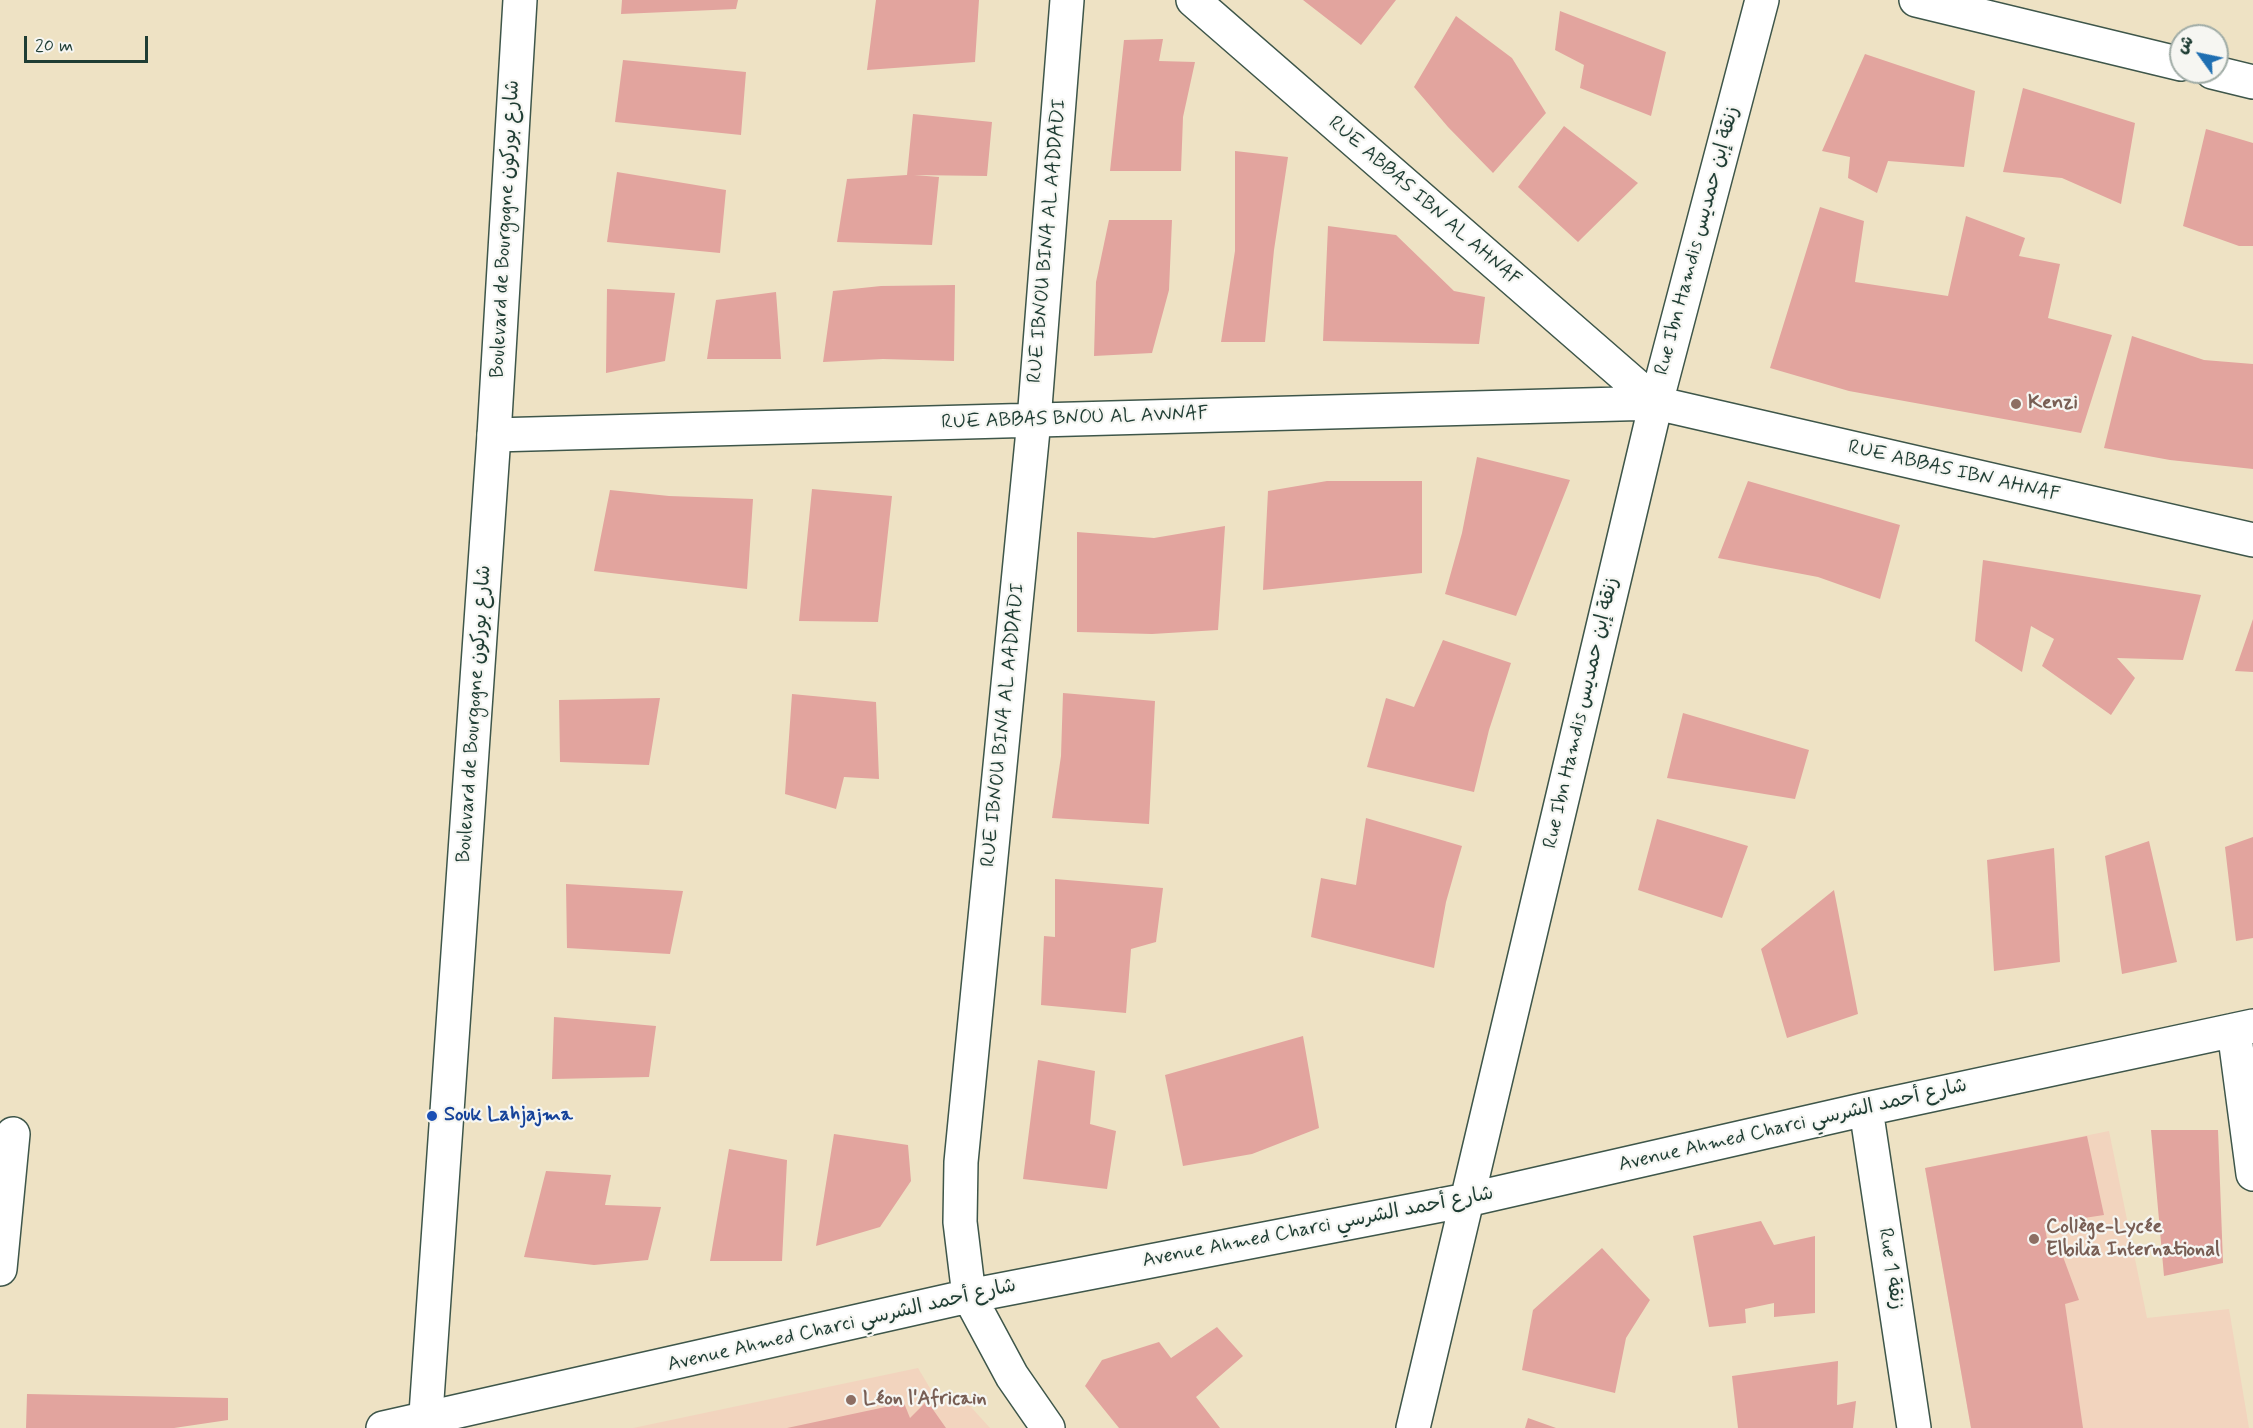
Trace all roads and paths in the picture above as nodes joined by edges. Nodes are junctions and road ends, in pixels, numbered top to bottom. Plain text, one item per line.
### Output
1 (520, 0) edge
2 (1067, 0) edge
3 (1193, 0) edge
4 (1762, 0) edge
5 (1916, 0) edge
6 (2169, 61) edge
7 (2229, 76) edge
8 (2253, 82) edge
9 (1656, 404) junction
10 (1034, 420) junction
11 (494, 435) junction
12 (2253, 540) edge
13 (2244, 1028) edge
14 (1866, 1109) junction
15 (13, 1134) dead end
16 (2253, 1174) edge
17 (1467, 1200) junction
18 (0, 1269) edge
19 (969, 1296) junction
20 (427, 1425) edge
21 (383, 1428) edge
22 (1048, 1428) edge
23 (1413, 1428) edge
24 (1914, 1428) edge

1 - 11 street, Boulevard de Bourgogne شارع بوركون
2 - 10 street, RUE IBNOU BINA AL AADDADI
3 - 9 street, RUE ABBAS IBN AL AHNAF
4 - 9 street, Rue Ibn Hamdis زنقة إبن حمديس
5 - 6 street
7 - 8 street
9 - 10 street, RUE ABBAS BNOU AL AWNAF
9 - 12 street, RUE ABBAS IBN AHNAF
9 - 17 street, Rue Ibn Hamdis زنقة إبن حمديس
10 - 11 street, RUE ABBAS BNOU AL AWNAF
10 - 19 street, RUE IBNOU BINA AL AADDADI
11 - 20 street, Boulevard de Bourgogne شارع بوركون
13 - 14 street, Avenue Ahmed Charci شارع أحمد الشرسي
13 - 16 street
14 - 17 street, Avenue Ahmed Charci شارع أحمد الشرسي
14 - 24 street, Rue 1 زنقة
15 - 18 street
17 - 19 street, Avenue Ahmed Charci شارع أحمد الشرسي
17 - 23 street, Rue Ibn Hamdis زنقة إبن حمديس
19 - 20 street, Avenue Ahmed Charci شارع أحمد الشرسي
19 - 22 street, RUE IBNOU BINA AL AADDADI
20 - 21 street, Avenue Ahmed Charci شارع أحمد الشرسي

